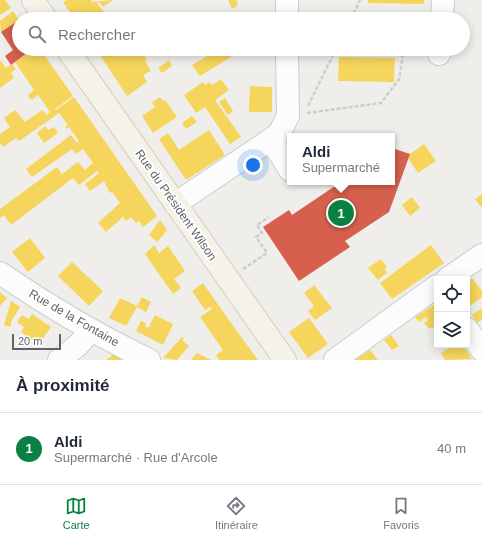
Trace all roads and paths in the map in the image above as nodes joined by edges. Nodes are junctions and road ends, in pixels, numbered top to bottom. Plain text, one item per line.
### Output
1 (33, 0) edge
2 (287, 0) edge
3 (360, 0) edge
4 (443, 0) edge
5 (41, 12) edge
6 (287, 12) edge
7 (354, 12) edge
8 (442, 12) edge
9 (72, 56) edge
10 (287, 56) edge
11 (332, 56) edge
12 (403, 56) edge
13 (271, 140) junction
14 (287, 165) edge
15 (175, 204) junction
16 (269, 217) dead end
17 (482, 255) edge
18 (0, 273) edge
19 (451, 276) edge
20 (228, 279) junction
21 (434, 288) edge
22 (91, 331) junction
23 (470, 333) edge
24 (482, 350) edge
25 (59, 360) edge
26 (149, 360) edge
27 (285, 360) edge
28 (335, 360) edge

1 - 5 main road
2 - 6 street
3 - 7 path
4 - 8 street
9 - 15 main road, Rue du Président Wilson
10 - 13 street
11 - 12 path
13 - 14 street
13 - 15 street
15 - 20 main road, Rue du Président Wilson
16 - 20 path
17 - 19 street
18 - 22 street, Rue de la Fontaine
20 - 27 main road, Rue du Président Wilson
21 - 28 street
22 - 25 street
22 - 26 street, Rue de la Fontaine
23 - 24 street

